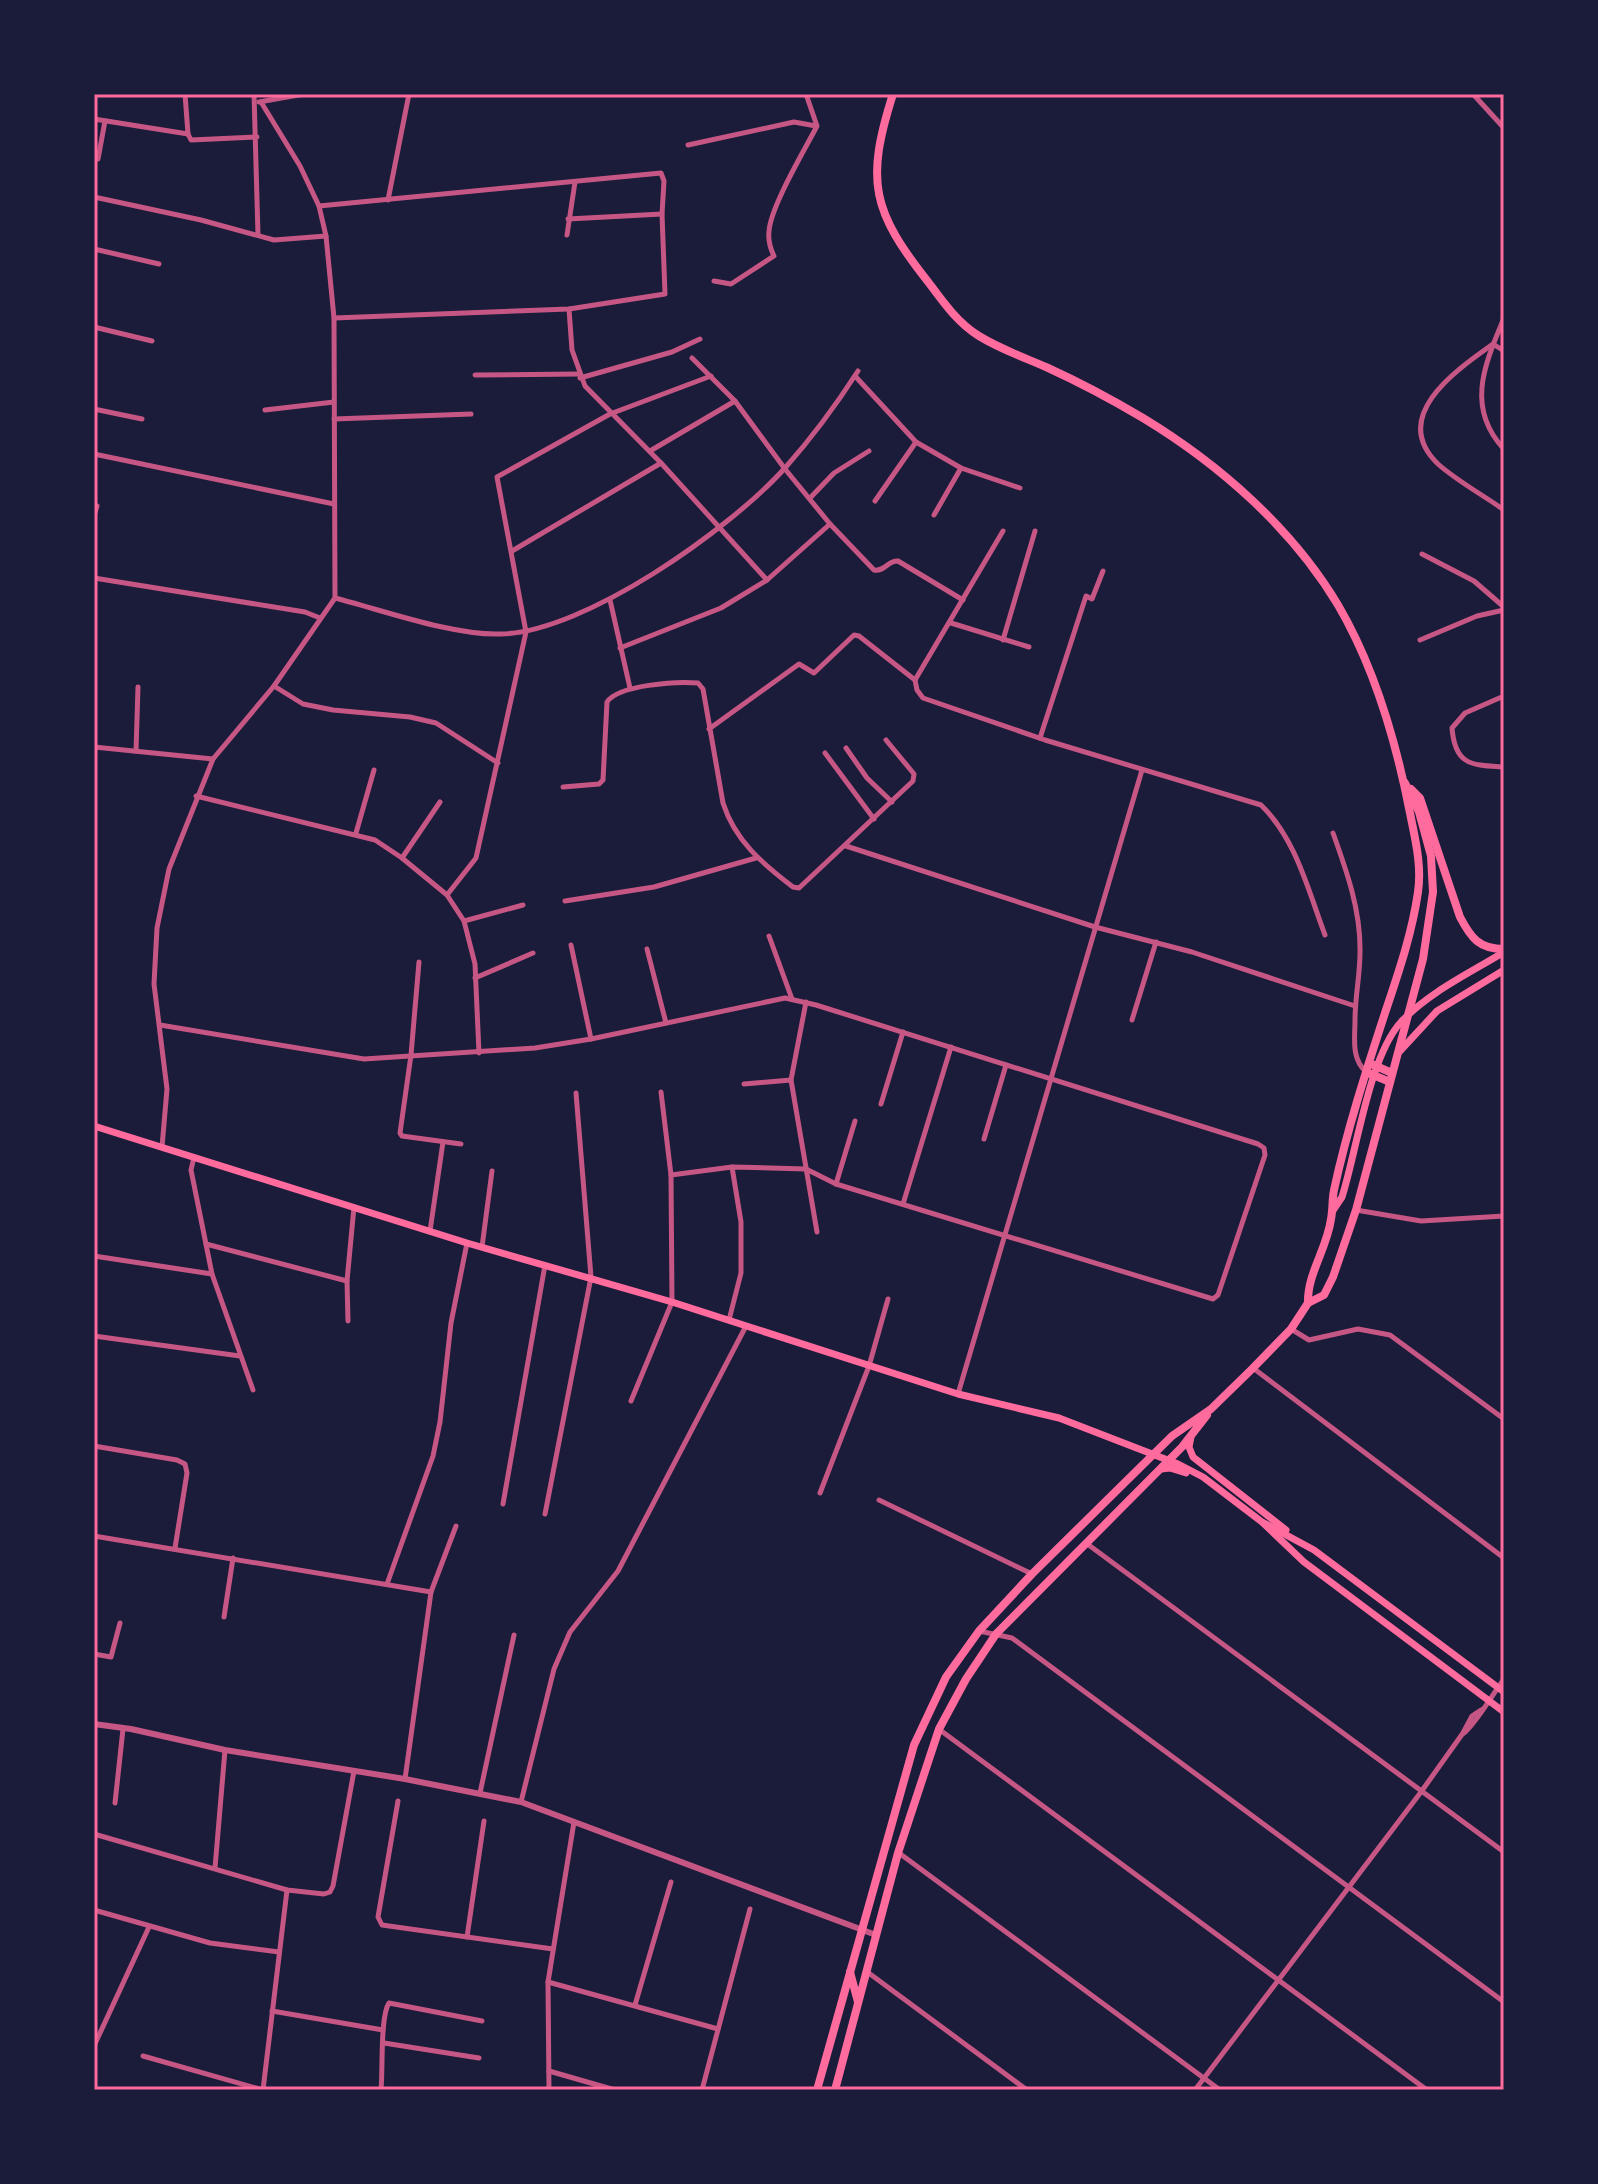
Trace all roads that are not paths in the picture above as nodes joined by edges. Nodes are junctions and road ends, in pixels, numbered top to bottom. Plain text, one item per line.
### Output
1 (185, 94) edge
2 (254, 94) edge
3 (304, 94) edge
4 (409, 94) edge
5 (806, 94) edge
6 (893, 94) edge
7 (1473, 94) edge
8 (258, 102) junction
9 (94, 119) edge
10 (105, 121) junction
11 (817, 126) junction
12 (1504, 128) edge
13 (188, 134) junction
14 (257, 137) junction
15 (688, 145) dead end
16 (98, 159) dead end
17 (575, 182) junction
18 (94, 197) edge
19 (388, 200) junction
20 (319, 206) junction
21 (662, 214) junction
22 (568, 219) junction
23 (258, 235) junction
24 (567, 235) dead end
25 (326, 236) junction
26 (94, 249) edge
27 (159, 264) dead end
28 (714, 281) dead end
29 (569, 309) junction
30 (334, 318) junction
31 (1504, 318) edge
32 (94, 327) edge
33 (700, 339) dead end
34 (152, 341) dead end
35 (1493, 344) junction
36 (1504, 351) edge
37 (692, 358) dead end
38 (475, 375) dead end
39 (580, 376) junction
40 (711, 376) junction
41 (735, 401) junction
42 (334, 402) junction
43 (94, 409) edge
44 (265, 410) dead end
45 (471, 414) dead end
46 (610, 414) junction
47 (142, 419) dead end
48 (334, 419) junction
49 (916, 442) junction
50 (1504, 449) edge
51 (650, 451) junction
52 (869, 451) dead end
53 (94, 454) edge
54 (661, 463) junction
55 (961, 468) junction
56 (785, 469) junction
57 (1020, 488) dead end
58 (810, 498) junction
59 (875, 501) dead end
60 (334, 504) junction
61 (97, 506) dead end
62 (1504, 510) edge
63 (934, 515) dead end
64 (94, 516) edge
65 (830, 524) junction
66 (720, 528) junction
67 (1003, 531) dead end
68 (1035, 531) dead end
69 (512, 551) junction
70 (1422, 554) dead end
71 (1103, 571) dead end
72 (94, 578) edge
73 (767, 580) junction
74 (335, 598) junction
75 (610, 600) junction
76 (963, 600) junction
77 (1504, 609) edge
78 (320, 618) junction
79 (951, 623) junction
80 (526, 632) junction
81 (1003, 640) junction
82 (1420, 640) dead end
83 (1029, 647) dead end
84 (620, 648) junction
85 (915, 680) junction
86 (274, 686) junction
87 (138, 687) dead end
88 (630, 688) junction
89 (1504, 696) edge
90 (709, 729) junction
91 (1040, 738) junction
92 (886, 740) dead end
93 (94, 747) edge
94 (846, 748) dead end
95 (136, 751) junction
96 (825, 753) dead end
97 (213, 759) junction
98 (498, 763) junction
99 (1504, 767) edge
100 (374, 770) dead end
101 (1142, 770) junction
102 (1405, 783) junction
103 (563, 787) dead end
104 (196, 796) junction
105 (440, 802) dead end
106 (892, 802) junction
107 (874, 819) junction
108 (356, 833) junction
109 (1333, 833) dead end
110 (846, 846) junction
111 (402, 858) junction
112 (756, 858) junction
113 (447, 895) junction
114 (565, 901) dead end
115 (523, 905) dead end
116 (464, 921) junction
117 (1095, 927) junction
118 (1325, 935) dead end
119 (769, 936) dead end
120 (1156, 942) junction
121 (571, 945) dead end
122 (647, 949) dead end
123 (1504, 950) edge
124 (533, 953) dead end
125 (419, 962) dead end
126 (1504, 970) edge
127 (475, 978) junction
128 (792, 999) junction
129 (806, 1002) junction
130 (1355, 1006) junction
131 (1132, 1020) dead end
132 (666, 1023) junction
133 (160, 1025) junction
134 (903, 1032) junction
135 (591, 1039) junction
136 (951, 1047) junction
137 (1398, 1052) junction
138 (479, 1053) junction
139 (411, 1055) junction
140 (1006, 1065) junction
141 (1367, 1068) junction
142 (1391, 1077) junction
143 (1050, 1079) junction
144 (791, 1080) junction
145 (744, 1084) dead end
146 (661, 1092) dead end
147 (576, 1093) dead end
148 (881, 1104) dead end
149 (855, 1121) dead end
150 (94, 1126) edge
151 (984, 1139) dead end
152 (443, 1142) junction
153 (461, 1144) dead end
154 (162, 1147) junction
155 (194, 1157) junction
156 (732, 1167) junction
157 (806, 1169) junction
158 (492, 1171) dead end
159 (671, 1175) junction
160 (836, 1184) junction
161 (903, 1204) junction
162 (354, 1207) junction
163 (1356, 1210) junction
164 (1332, 1212) junction
165 (1504, 1216) edge
166 (430, 1231) junction
167 (817, 1232) dead end
168 (1003, 1234) junction
169 (467, 1243) junction
170 (206, 1244) junction
171 (482, 1247) junction
172 (94, 1256) edge
173 (545, 1265) junction
174 (212, 1274) junction
175 (591, 1277) junction
176 (347, 1281) junction
177 (888, 1299) dead end
178 (672, 1302) junction
179 (1308, 1303) junction
180 (729, 1320) junction
181 (348, 1321) dead end
182 (746, 1326) junction
183 (1291, 1329) junction
184 (94, 1336) edge
185 (240, 1356) junction
186 (869, 1366) junction
187 (1253, 1368) junction
188 (253, 1390) dead end
189 (958, 1394) junction
190 (631, 1401) dead end
191 (1211, 1409) junction
192 (1504, 1419) edge
193 (1191, 1436) junction
194 (94, 1446) edge
195 (1161, 1469) junction
196 (820, 1493) dead end
197 (879, 1500) dead end
198 (503, 1504) dead end
199 (545, 1514) dead end
200 (1258, 1520) junction
201 (456, 1526) dead end
202 (94, 1536) edge
203 (1086, 1542) junction
204 (175, 1548) junction
205 (1314, 1550) junction
206 (233, 1558) junction
207 (1504, 1558) edge
208 (1304, 1562) junction
209 (1032, 1574) junction
210 (387, 1584) junction
211 (431, 1592) junction
212 (224, 1617) dead end
213 (120, 1623) dead end
214 (979, 1631) junction
215 (996, 1634) junction
216 (514, 1635) dead end
217 (94, 1654) edge
218 (1504, 1679) edge
219 (1501, 1690) edge
220 (1488, 1700) junction
221 (1504, 1712) edge
222 (94, 1724) edge
223 (123, 1729) junction
224 (939, 1729) junction
225 (225, 1750) junction
226 (354, 1771) junction
227 (405, 1779) junction
228 (1421, 1792) junction
229 (480, 1793) junction
230 (398, 1801) dead end
231 (521, 1802) junction
232 (115, 1803) dead end
233 (484, 1821) dead end
234 (574, 1822) junction
235 (94, 1834) edge
236 (1504, 1852) edge
237 (898, 1853) junction
238 (215, 1868) junction
239 (671, 1882) dead end
240 (1349, 1887) junction
241 (287, 1890) junction
242 (750, 1909) dead end
243 (94, 1910) edge
244 (149, 1927) junction
245 (861, 1930) junction
246 (876, 1935) junction
247 (467, 1937) junction
248 (553, 1949) junction
249 (279, 1952) junction
250 (849, 1970) junction
251 (866, 1971) junction
252 (1278, 1980) junction
253 (548, 1982) junction
254 (858, 2002) junction
255 (1504, 2002) edge
256 (635, 2005) junction
257 (272, 2011) junction
258 (482, 2021) dead end
259 (718, 2029) junction
260 (383, 2030) junction
261 (384, 2043) junction
262 (94, 2046) edge
263 (143, 2056) dead end
264 (479, 2058) dead end
265 (549, 2071) junction
266 (1204, 2078) junction
267 (263, 2090) edge
268 (381, 2090) edge
269 (549, 2090) edge
270 (615, 2090) edge
271 (702, 2090) edge
272 (817, 2090) edge
273 (835, 2090) edge
274 (1027, 2090) edge
275 (1195, 2090) edge
276 (1220, 2090) edge
277 (1427, 2090) edge

1 - 13 street
2 - 8 street
3 - 8 street
4 - 19 street
5 - 11 street
6 - 102 main road
7 - 12 street
8 - 14 street
8 - 20 street
9 - 10 street
10 - 13 street
10 - 16 street
11 - 15 street
11 - 28 street
13 - 14 street
14 - 23 street
17 - 19 street
17 - 21 street
17 - 22 street
18 - 23 street
19 - 20 street
20 - 25 street
21 - 22 street
21 - 29 street
22 - 24 street
23 - 25 street
25 - 30 street
26 - 27 street
29 - 30 street
29 - 39 street
30 - 42 street
31 - 35 street
32 - 34 street
33 - 39 street
35 - 36 street
35 - 50 street
35 - 62 street
37 - 40 street
38 - 39 street
39 - 46 street
40 - 41 street
40 - 46 street
41 - 51 street
41 - 56 street
42 - 44 street
42 - 48 street
43 - 47 street
45 - 48 street
46 - 51 street
46 - 69 street
48 - 60 street
49 - 55 street
49 - 56 street
49 - 59 street
51 - 54 street
52 - 58 street
53 - 60 street
54 - 66 street
54 - 69 street
55 - 57 street
55 - 63 street
56 - 58 street
56 - 66 street
58 - 65 street
60 - 74 street
61 - 64 street
65 - 73 street
65 - 76 street
66 - 73 street
66 - 75 street
67 - 76 street
68 - 81 street
69 - 80 street
70 - 77 street
71 - 91 street
72 - 78 street
73 - 84 street
74 - 78 street
74 - 80 street
75 - 80 street
75 - 84 street
76 - 79 street
77 - 82 street
78 - 86 street
79 - 81 street
79 - 85 street
80 - 98 street
81 - 83 street
84 - 88 street
85 - 90 street
85 - 91 street
86 - 97 street
86 - 98 street
87 - 95 street
88 - 90 street
88 - 103 street
89 - 99 street
90 - 112 street
91 - 101 street
92 - 106 street
93 - 95 street
94 - 106 street
95 - 97 street
96 - 107 street
97 - 104 street
98 - 113 street
100 - 108 street
101 - 117 street
101 - 118 street
102 - 123 main road
102 - 137 main road
102 - 141 main road
104 - 108 street
104 - 133 street
105 - 111 street
106 - 107 street
107 - 110 street
108 - 111 street
109 - 130 street
110 - 112 street
110 - 117 street
111 - 113 street
112 - 114 street
113 - 116 street
115 - 116 street
116 - 127 street
117 - 120 street
117 - 143 street
119 - 128 street
120 - 130 street
120 - 131 street
121 - 135 street
122 - 132 street
123 - 164 main road
124 - 127 street
125 - 139 street
126 - 137 main road
127 - 138 street
128 - 129 street
128 - 132 street
129 - 134 street
129 - 144 street
130 - 141 street
132 - 135 street
133 - 139 street
133 - 154 street
134 - 136 street
134 - 148 street
135 - 138 street
136 - 140 street
136 - 161 street
137 - 142 main road
138 - 139 street
139 - 152 street
140 - 143 street
140 - 151 street
141 - 142 main road
141 - 164 main road
142 - 163 main road
143 - 168 street
143 - 168 street
144 - 145 street
144 - 157 street
146 - 159 street
147 - 175 street
149 - 160 street
150 - 154 main road
152 - 153 street
152 - 166 street
154 - 155 main road
155 - 162 main road
155 - 170 street
156 - 157 street
156 - 159 street
156 - 180 street
157 - 160 street
157 - 167 street
158 - 171 street
159 - 178 street
160 - 161 street
161 - 168 street
162 - 166 main road
162 - 176 street
163 - 165 street
163 - 179 main road
164 - 179 main road
166 - 169 main road
168 - 189 street
169 - 171 main road
169 - 210 street
170 - 174 street
170 - 176 street
171 - 173 main road
172 - 174 street
173 - 175 main road
173 - 198 street
174 - 185 street
175 - 178 main road
175 - 199 street
176 - 181 street
177 - 186 street
178 - 180 main road
178 - 190 street
179 - 183 main road
180 - 182 main road
182 - 186 main road
182 - 231 street
183 - 187 main road
183 - 192 street
184 - 185 street
185 - 188 street
186 - 189 main road
186 - 196 street
187 - 191 main road
187 - 207 street
189 - 200 main road
191 - 193 main road
191 - 209 main road
193 - 195 main road
193 - 205 main road
194 - 204 street
195 - 203 main road
195 - 208 main road
197 - 209 street
200 - 205 main road
200 - 208 main road
201 - 211 street
202 - 204 street
203 - 215 main road
203 - 228 street
204 - 206 street
205 - 219 main road
206 - 210 street
206 - 212 street
208 - 220 main road
209 - 214 main road
210 - 211 street
211 - 227 street
213 - 217 street
214 - 215 street
214 - 245 main road
215 - 224 main road
215 - 240 street
216 - 229 street
218 - 219 street
219 - 220 street
220 - 221 main road
220 - 228 street
222 - 223 street
223 - 225 street
223 - 232 street
224 - 237 main road
224 - 252 street
225 - 226 street
225 - 238 street
226 - 227 street
226 - 241 street
227 - 229 street
228 - 236 street
228 - 240 street
229 - 231 street
230 - 247 street
231 - 234 street
233 - 247 street
234 - 245 street
234 - 248 street
235 - 238 street
237 - 246 main road
237 - 266 street
238 - 241 street
239 - 256 street
240 - 252 street
240 - 255 street
241 - 249 street
242 - 259 street
243 - 244 street
244 - 249 street
244 - 262 street
245 - 246 street
245 - 250 main road
246 - 251 main road
247 - 248 street
248 - 253 street
249 - 257 street
250 - 254 main road
250 - 272 main road
251 - 254 main road
251 - 274 street
252 - 266 street
252 - 277 street
253 - 256 street
253 - 265 street
254 - 273 main road
256 - 259 street
257 - 260 street
257 - 267 street
258 - 260 street
259 - 271 street
260 - 261 street
261 - 264 street
261 - 268 street
263 - 267 street
265 - 269 street
265 - 270 street
266 - 275 street
266 - 276 street

